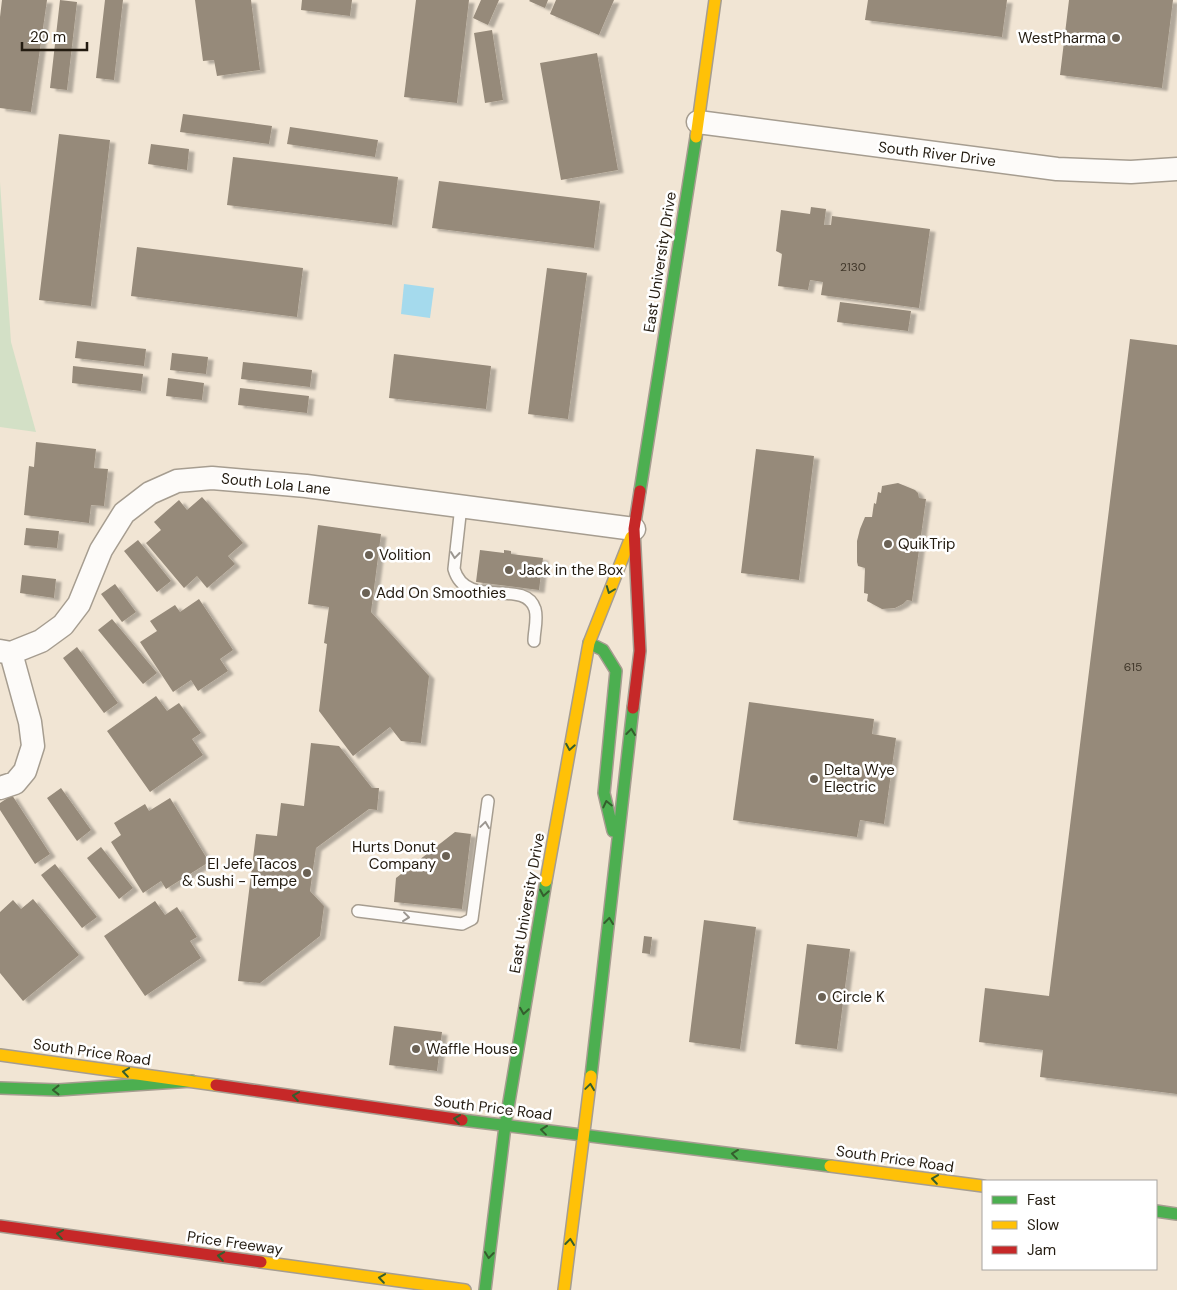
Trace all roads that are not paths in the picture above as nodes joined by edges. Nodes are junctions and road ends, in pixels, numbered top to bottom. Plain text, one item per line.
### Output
1 (715, 0) edge
2 (698, 122) junction
3 (1177, 169) edge
4 (461, 506) junction
5 (634, 529) junction
6 (534, 641) dead end
7 (589, 643) junction
8 (6, 652) edge
9 (7, 785) edge
10 (488, 801) dead end
11 (617, 852) junction
12 (358, 911) dead end
13 (0, 1055) edge
14 (192, 1081) junction
15 (0, 1088) edge
16 (505, 1126) junction
17 (583, 1135) junction
18 (982, 1186) edge
19 (1157, 1211) edge
20 (1177, 1214) edge
21 (0, 1226) edge
22 (465, 1290) edge
23 (485, 1290) edge
24 (564, 1290) edge

1 - 2 main road, East University Drive
2 - 3 street, South River Drive
2 - 5 main road, East University Drive
4 - 5 street, South Lola Lane
4 -> 6 lane
4 - 8 street, South Lola Lane
5 -> 7 main road, East University Drive
11 -> 5 main road, East University Drive
11 -> 7 main road
7 -> 16 main road, East University Drive
8 - 9 street
12 -> 10 lane
17 -> 11 main road, East University Drive
14 -> 13 main road, South Price Road
14 -> 15 main road
16 -> 14 main road, South Price Road
17 -> 16 main road, South Price Road
16 -> 23 main road, East University Drive
18 -> 17 main road, South Price Road
24 -> 17 main road, East University Drive
19 - 20 main road
22 -> 21 main road, Price Freeway

